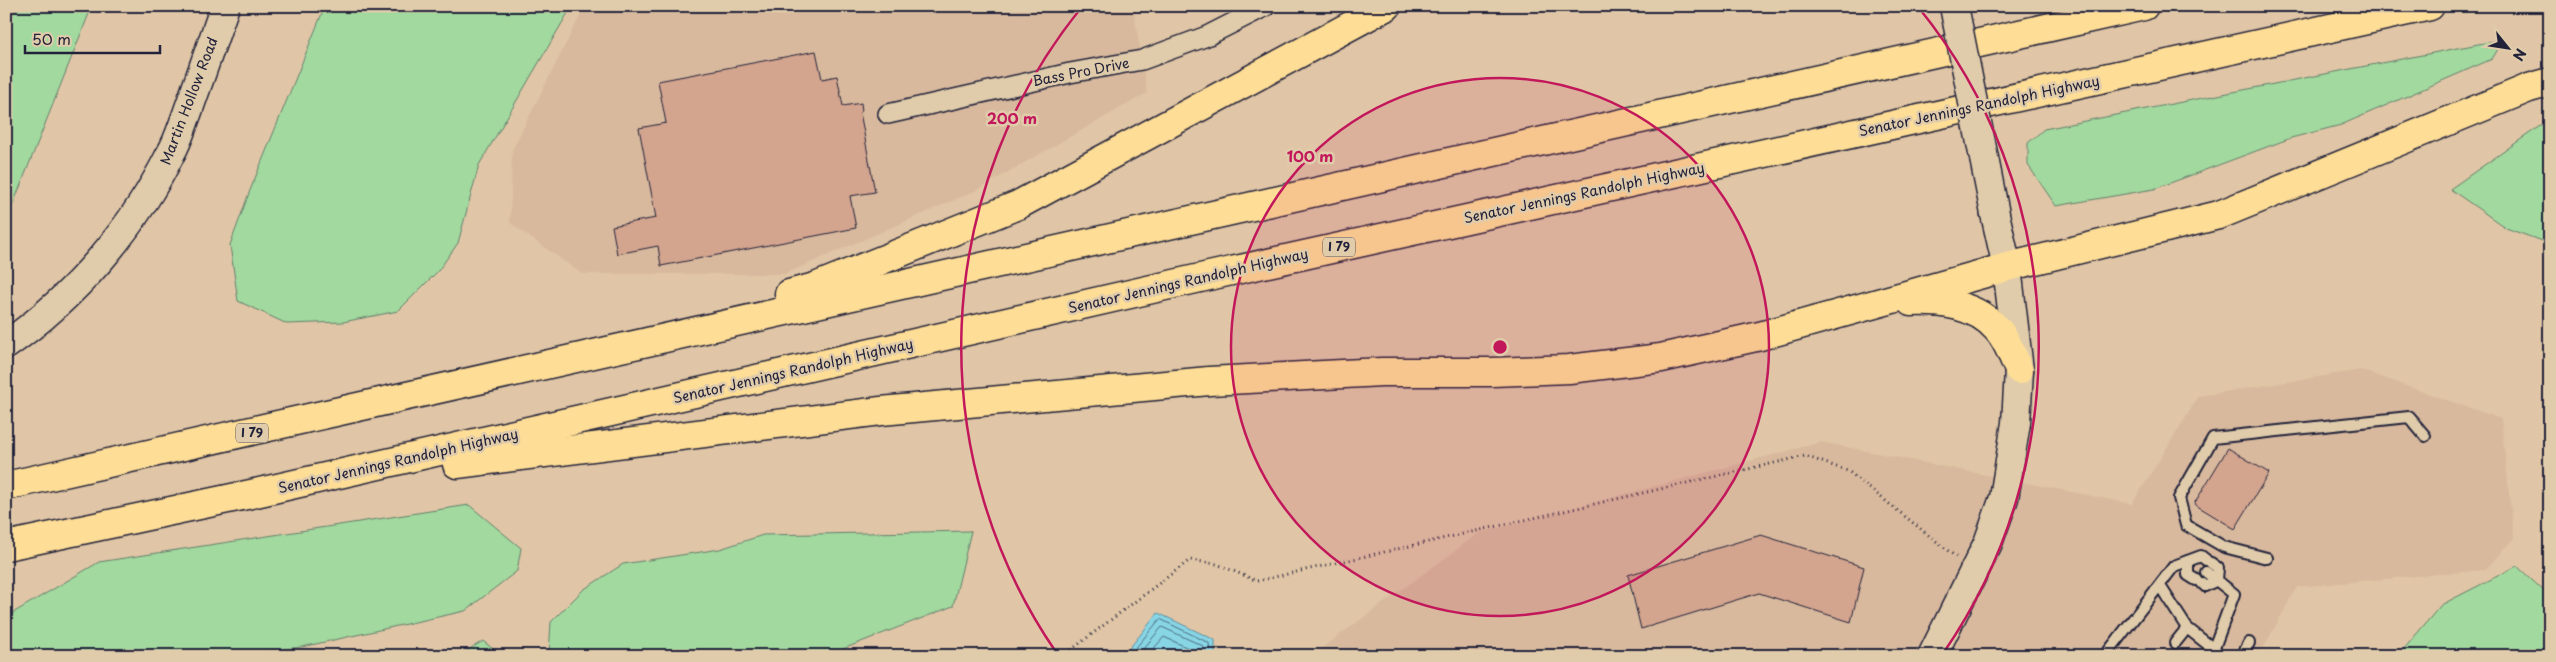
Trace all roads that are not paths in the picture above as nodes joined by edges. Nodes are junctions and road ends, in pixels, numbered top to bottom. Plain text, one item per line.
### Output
1 (225, 6) edge
2 (1266, 6) edge
3 (1387, 6) edge
4 (1954, 6) edge
5 (2144, 6) edge
6 (2430, 6) edge
7 (2550, 82) edge
8 (888, 114) dead end
9 (2007, 267) junction
10 (1877, 303) junction
11 (6, 345) edge
12 (2020, 370) junction
13 (497, 379) junction
14 (2425, 436) dead end
15 (6, 486) edge
16 (250, 494) junction
17 (6, 546) edge
18 (2267, 558) dead end
19 (2188, 561) junction
20 (2217, 580) junction
21 (2160, 586) junction
22 (2187, 628) junction
23 (2175, 643) dead end
24 (2249, 643) dead end
25 (2213, 653) edge
26 (1932, 656) edge
27 (2105, 656) edge
28 (2242, 656) edge

1 - 11 street, Martin Hollow Road
2 - 8 street, Bass Pro Drive
3 - 13 highway
4 - 9 street, bridge
5 - 13 highway, I 79
6 - 16 highway, Senator Jennings Randolph Highway / I 79
7 - 9 highway
9 - 10 highway
9 - 12 street
10 - 12 highway
10 - 16 highway
12 - 26 street
13 - 15 highway, I 79
14 - 18 lane
16 - 17 highway, Senator Jennings Randolph Highway / I 79
19 - 20 lane
19 - 20 lane
19 - 21 lane
20 - 25 lane
21 - 22 lane
21 - 27 lane
22 - 23 lane
22 - 25 lane
24 - 28 lane

